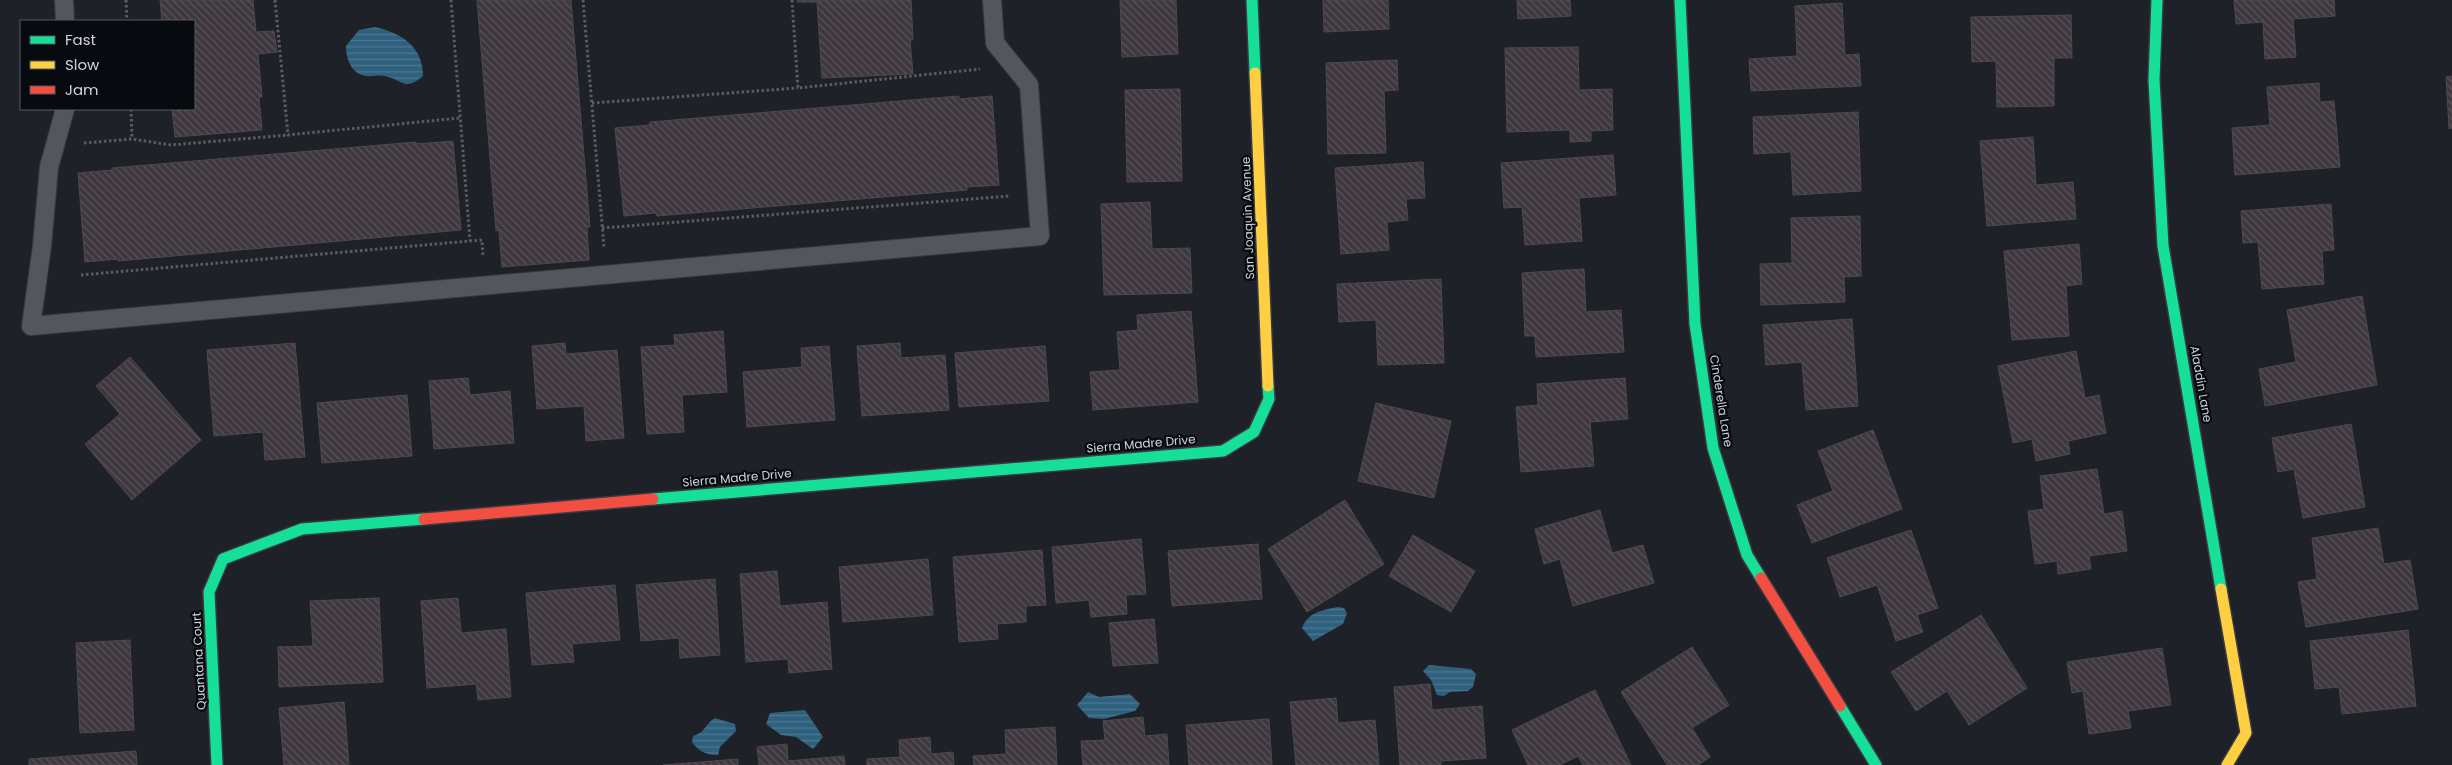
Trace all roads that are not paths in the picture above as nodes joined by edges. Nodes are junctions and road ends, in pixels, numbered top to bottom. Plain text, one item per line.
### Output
1 (64, 0) edge
2 (992, 0) edge
3 (1252, 0) edge
4 (1680, 0) edge
5 (2158, 0) edge
6 (65, 20) edge
7 (65, 110) edge
8 (1254, 432) joint
9 (223, 559) joint
10 (217, 765) edge
11 (1876, 765) edge
12 (2227, 765) edge

1 - 6 lane
2 - 7 lane
3 - 8 street, San Joaquin Avenue
4 - 11 street, Cinderella Lane
5 - 12 street, Aladdin Lane
8 - 9 street, Sierra Madre Drive
9 - 10 street, Quantana Court

